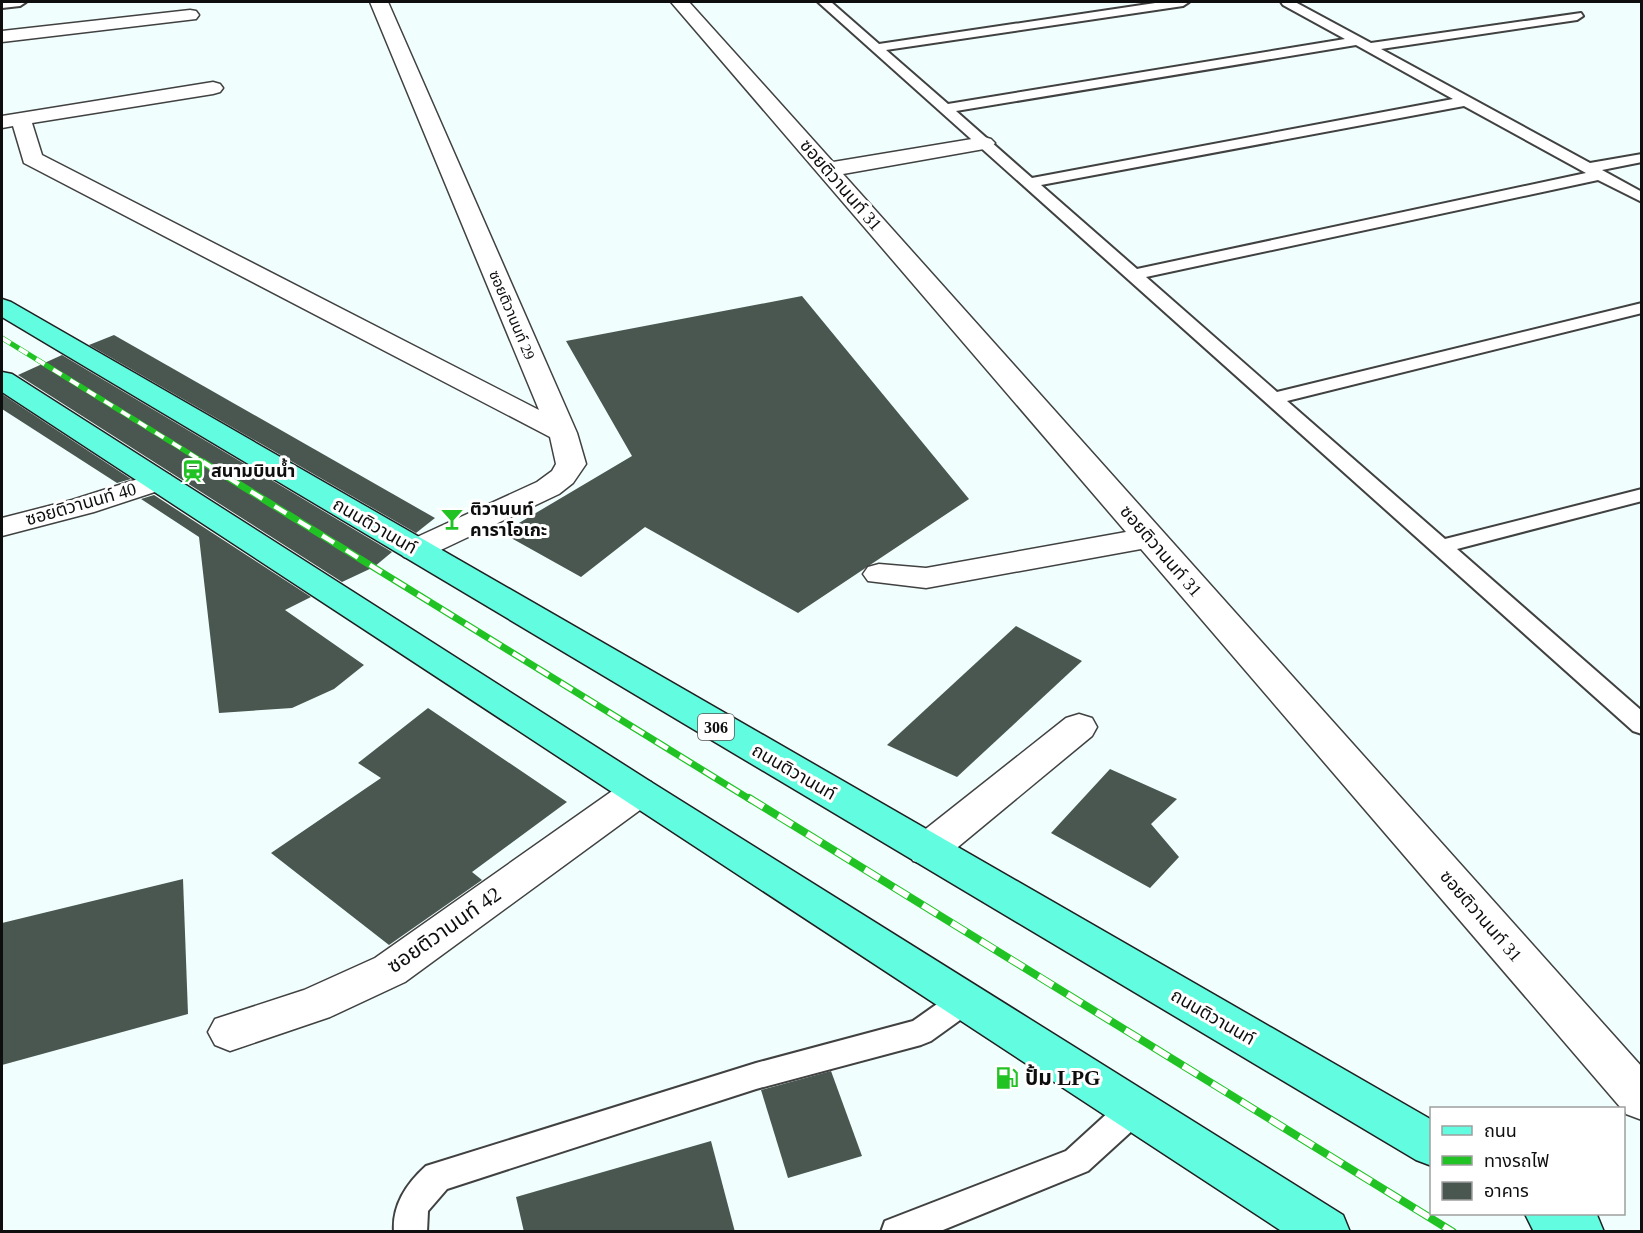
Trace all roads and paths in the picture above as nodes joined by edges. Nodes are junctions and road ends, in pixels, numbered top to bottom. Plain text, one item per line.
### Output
1 (20, 2) edge
2 (379, 2) edge
3 (680, 2) edge
4 (824, 2) edge
5 (1184, 2) edge
6 (1287, 2) edge
7 (2, 4) edge
8 (190, 15) dead end
9 (1577, 16) dead end
10 (2, 37) edge
11 (1363, 44) junction
12 (876, 48) junction
13 (213, 88) dead end
14 (1467, 101) junction
15 (945, 109) junction
16 (11, 121) edge
17 (984, 143) junction
18 (1641, 158) edge
19 (827, 170) junction
20 (1593, 172) junction
21 (1029, 183) junction
22 (1641, 198) edge
23 (1134, 275) junction
24 (2, 307) edge
25 (1641, 308) edge
26 (2, 380) edge
27 (1272, 399) junction
28 (563, 433) junction
29 (160, 481) junction
30 (1641, 495) edge
31 (2, 526) edge
32 (1149, 538) junction
33 (1440, 547) junction
34 (415, 550) junction
35 (879, 574) dead end
36 (1641, 725) edge
37 (1079, 727) dead end
38 (638, 792) junction
39 (927, 850) junction
40 (964, 1001) junction
41 (230, 1032) dead end
42 (1641, 1100) edge
43 (1134, 1109) junction
44 (1430, 1144) edge
45 (1551, 1215) edge
46 (411, 1232) edge
47 (897, 1232) edge
48 (1326, 1232) edge
49 (1580, 1232) edge

1 - 7 lane
2 - 28 street, ซอยติวานนท์ 29
3 - 19 street, ซอยติวานนท์ 31
4 - 12 lane
5 - 12 lane
6 - 11 lane
8 - 10 street
9 - 11 lane
11 - 14 lane
11 - 15 lane
12 - 15 lane
13 - 16 street
14 - 20 lane
14 - 21 lane
15 - 17 lane
16 - 28 street
17 - 19 street
17 - 21 lane
18 - 20 lane
19 - 32 street, ซอยติวานนท์ 31
20 - 22 lane
20 - 23 lane
21 - 23 lane
23 - 27 lane
24 - 34 main road, ถนนติวานนท์ / 306
25 - 27 lane
26 - 29 main road
27 - 33 lane
28 - 34 street, ซอยติวานนท์ 29
29 - 31 street, ซอยติวานนท์ 40
29 - 38 main road
30 - 33 lane
32 - 35 street
32 - 42 street, ซอยติวานนท์ 31
33 - 36 lane
34 - 39 main road, ถนนติวานนท์ / 306
37 - 39 street
38 - 40 main road
38 - 41 street, ซอยติวานนท์ 42
39 - 44 main road, ถนนติวานนท์ / 306
40 - 43 main road
40 - 46 lane
43 - 47 lane
43 - 48 main road
45 - 49 main road

